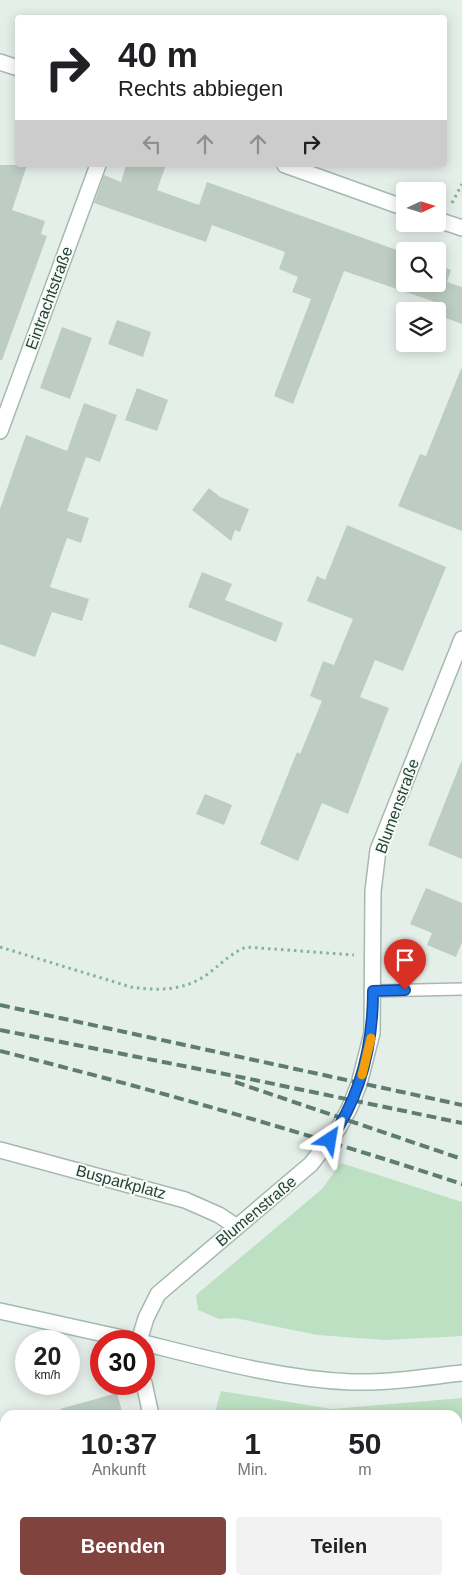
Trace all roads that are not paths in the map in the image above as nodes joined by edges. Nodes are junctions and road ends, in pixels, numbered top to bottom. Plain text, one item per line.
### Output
1 (0, 62) edge
2 (15, 67) edge
3 (97, 167) edge
4 (291, 167) edge
5 (396, 205) edge
6 (446, 223) edge
7 (462, 228) edge
8 (0, 431) edge
9 (462, 639) edge
10 (462, 988) edge
11 (373, 991) junction
12 (0, 1150) edge
13 (237, 1227) junction
14 (0, 1311) edge
15 (142, 1330) edge
16 (90, 1331) edge
17 (155, 1346) edge
18 (462, 1373) edge
19 (147, 1395) edge
20 (150, 1410) edge

1 - 2 street
3 - 8 street, Eintrachtstraße
4 - 5 street
6 - 7 street
9 - 11 street, Blumenstraße
10 - 11 lane
11 - 13 street, Blumenstraße
12 - 13 street, Busparkplatz
13 - 15 street, Blumenstraße
14 - 16 street
17 - 18 street
19 - 20 street

